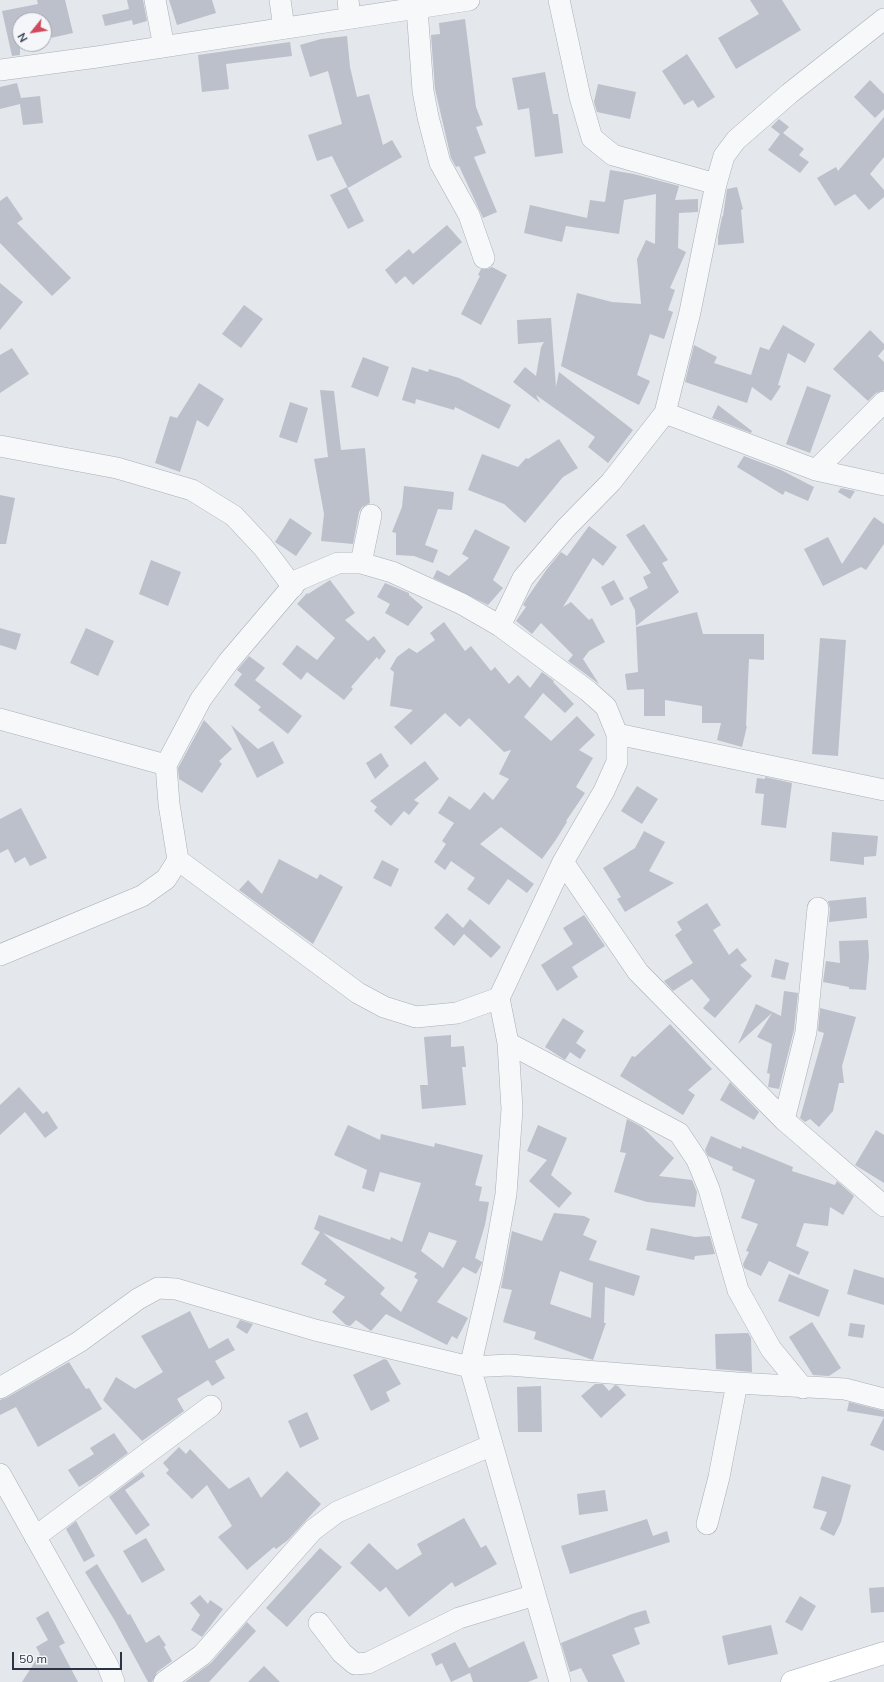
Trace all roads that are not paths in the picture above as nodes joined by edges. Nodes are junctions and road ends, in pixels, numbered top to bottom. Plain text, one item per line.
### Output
1 (155, 0) edge
2 (280, 0) edge
3 (469, 0) edge
4 (559, 0) edge
5 (418, 8) junction
6 (349, 9) edge
7 (884, 19) edge
8 (284, 28) junction
9 (164, 47) junction
10 (0, 70) edge
11 (716, 184) junction
12 (484, 258) dead end
13 (884, 402) edge
14 (665, 413) junction
15 (0, 446) edge
16 (816, 470) junction
17 (884, 485) edge
18 (371, 515) dead end
19 (361, 563) junction
20 (293, 586) junction
21 (500, 626) junction
22 (0, 719) edge
23 (617, 734) junction
24 (166, 766) junction
25 (884, 790) edge
26 (178, 860) junction
27 (563, 862) junction
28 (818, 908) dead end
29 (0, 955) edge
30 (499, 998) junction
31 (508, 1043) junction
32 (784, 1120) junction
33 (884, 1206) edge
34 (470, 1367) junction
35 (737, 1383) junction
36 (0, 1388) edge
37 (803, 1388) junction
38 (884, 1399) edge
39 (211, 1406) dead end
40 (492, 1445) junction
41 (3, 1486) edge
42 (707, 1524) dead end
43 (35, 1536) junction
44 (535, 1595) junction
45 (319, 1623) dead end
46 (884, 1653) edge
47 (114, 1677) edge
48 (164, 1682) edge
49 (560, 1682) edge
50 (792, 1682) edge

1 - 9 street
2 - 8 street
3 - 5 street
4 - 11 street
5 - 6 street
5 - 12 street
6 - 8 street
7 - 11 street
8 - 9 street
9 - 10 street
11 - 14 street
13 - 16 street
14 - 16 street
14 - 21 street
15 - 20 street
16 - 17 street
18 - 19 street
19 - 20 street
19 - 21 street
20 - 24 street
21 - 23 street
22 - 24 street
23 - 25 street
23 - 27 street
24 - 26 street
26 - 29 street
26 - 30 street
27 - 30 street
27 - 32 street
28 - 32 street
30 - 31 street
31 - 34 street
31 - 37 street
32 - 33 street
34 - 35 street
34 - 36 street
34 - 40 street
35 - 37 street
35 - 42 street
37 - 38 street
39 - 43 street
40 - 44 street
40 - 48 street
41 - 43 street
43 - 47 street
44 - 45 street
44 - 49 street
46 - 50 main road

